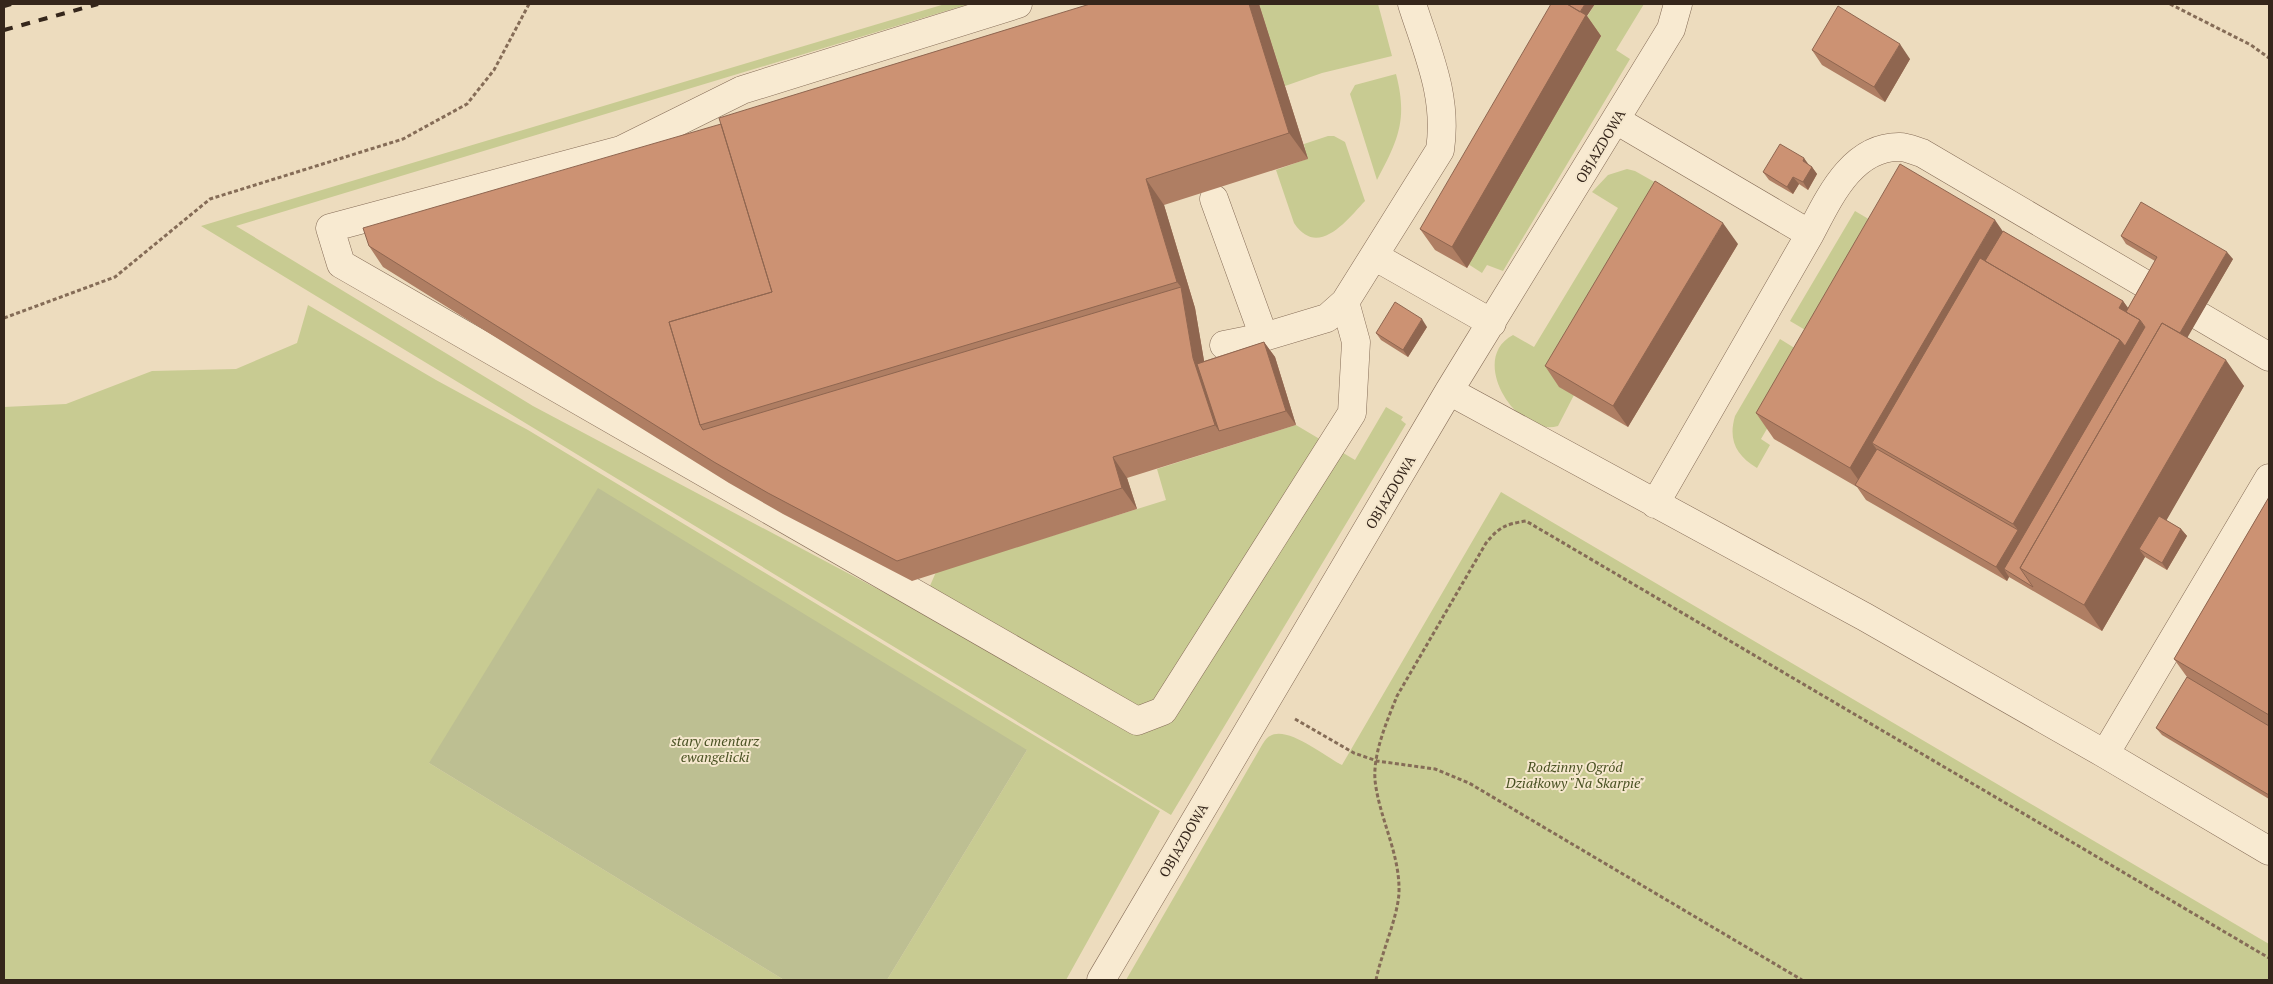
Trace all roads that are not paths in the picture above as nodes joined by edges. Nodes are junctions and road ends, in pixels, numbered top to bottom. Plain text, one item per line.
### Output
1 (1018, 4) edge
2 (1412, 4) edge
3 (1678, 4) edge
4 (1616, 120) junction
5 (1214, 199) dead end
6 (1810, 234) junction
7 (1374, 256) junction
8 (1345, 302) junction
9 (1492, 323) junction
10 (1264, 337) junction
11 (1224, 345) dead end
12 (2269, 357) edge
13 (1449, 391) junction
14 (2269, 478) edge
15 (1655, 504) junction
16 (2105, 754) junction
17 (2269, 851) edge
18 (1101, 980) edge

1 - 8 street
2 - 7 street
3 - 4 street, OBJAZDOWA
4 - 6 street
4 - 9 street, OBJAZDOWA
5 - 10 street
6 - 12 street
6 - 15 street
7 - 8 street
7 - 9 street
8 - 10 street
9 - 13 street, OBJAZDOWA
10 - 11 street
13 - 15 street
13 - 18 street, OBJAZDOWA
14 - 16 street
15 - 16 street
16 - 17 street

